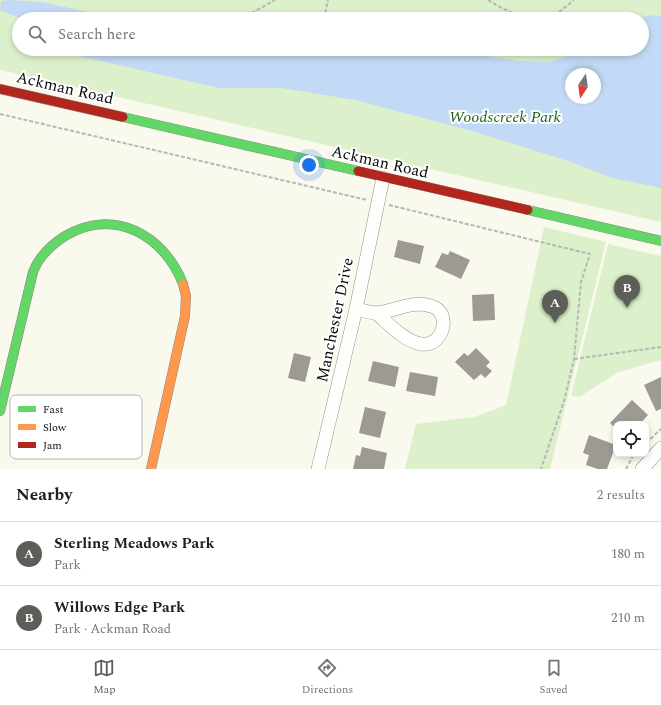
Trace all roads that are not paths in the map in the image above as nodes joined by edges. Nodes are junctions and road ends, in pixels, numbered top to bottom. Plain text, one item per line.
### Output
1 (0, 88) edge
2 (383, 178) junction
3 (661, 241) edge
4 (356, 309) junction
5 (376, 313) junction
6 (0, 411) edge
7 (661, 448) edge
8 (151, 469) edge
9 (318, 469) edge
10 (642, 469) edge

1 - 2 street, Ackman Road
2 - 3 street, Ackman Road
2 - 4 street, Manchester Drive
4 - 5 street
4 - 9 street, Manchester Drive
5 - 5 street
6 - 8 street
7 - 10 street

